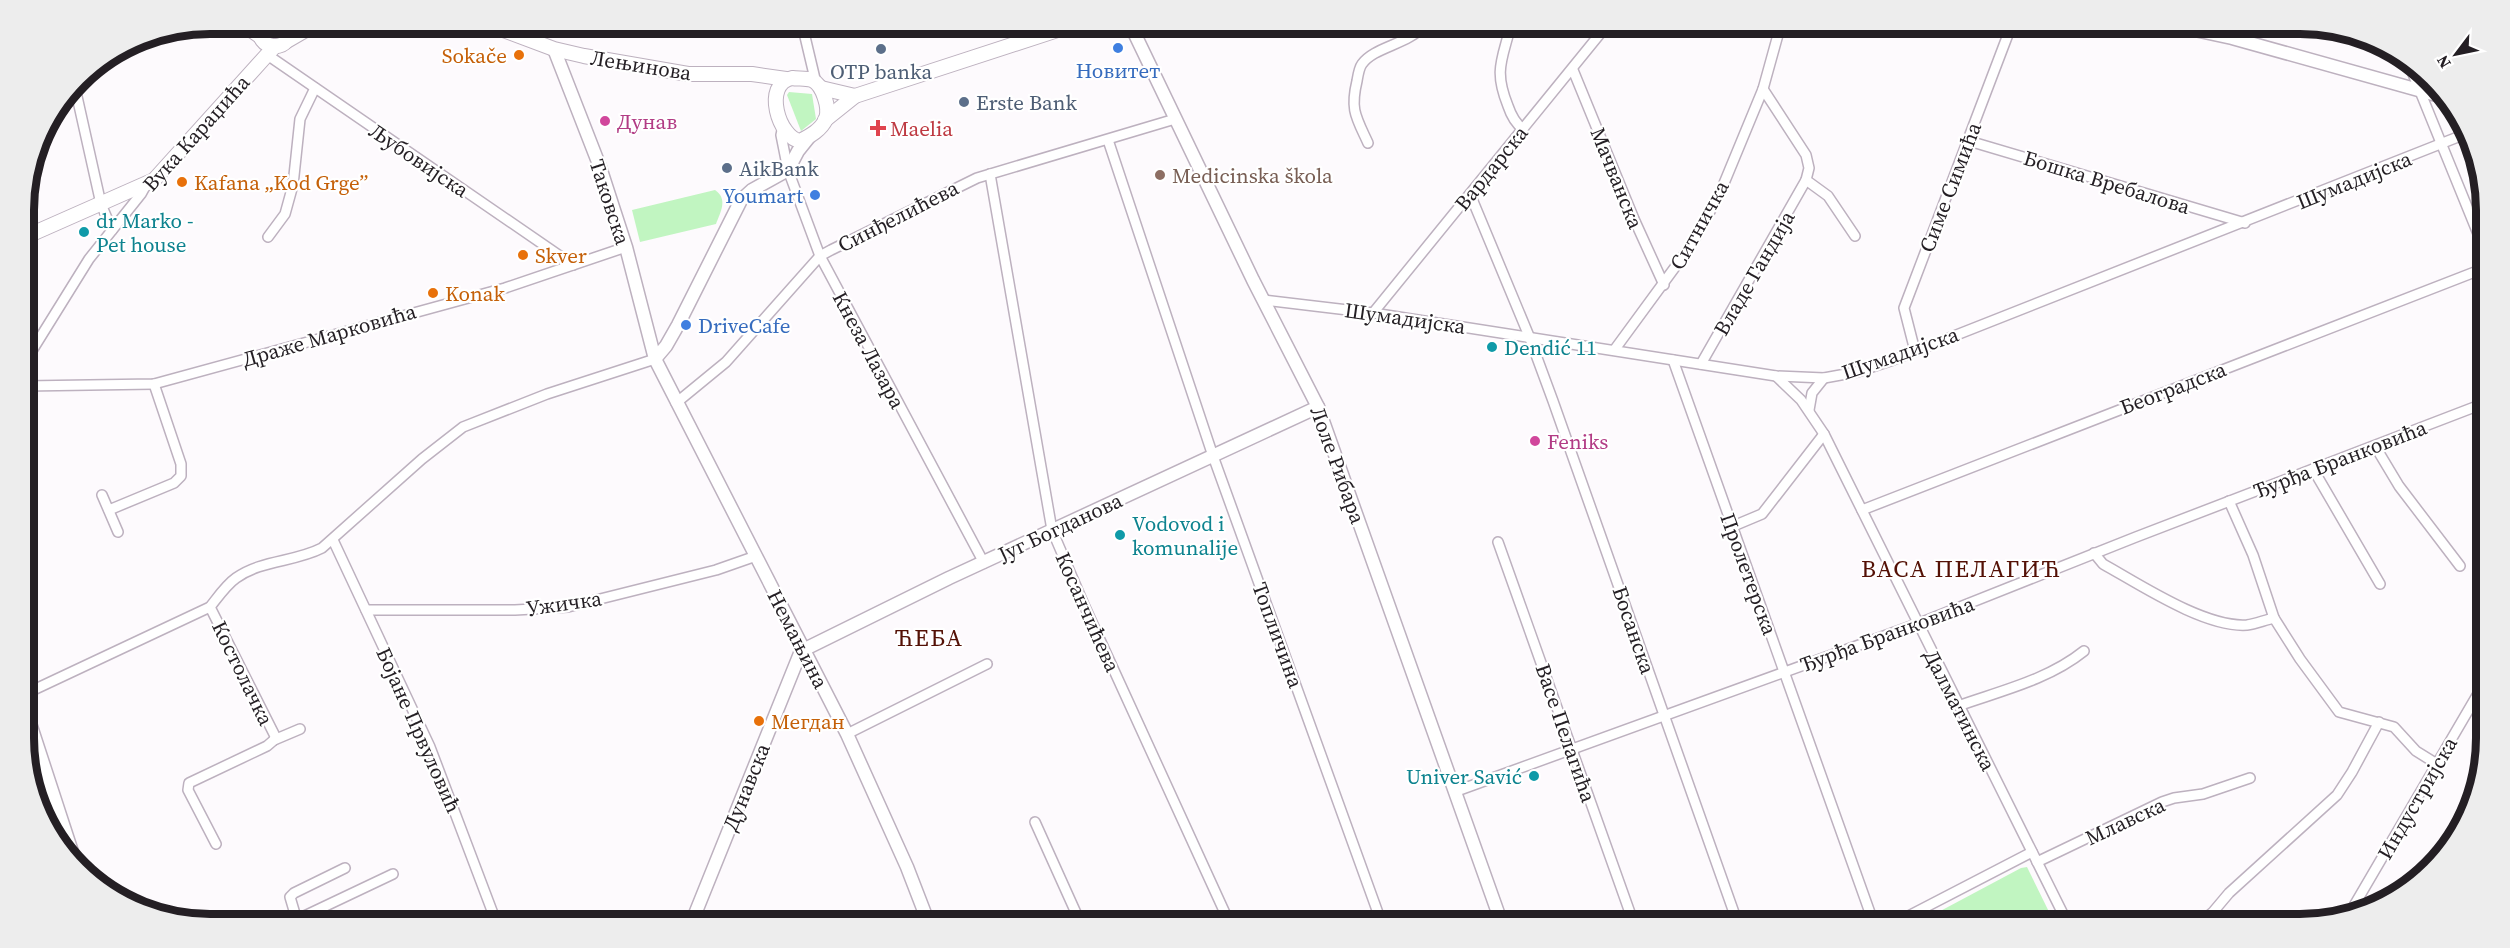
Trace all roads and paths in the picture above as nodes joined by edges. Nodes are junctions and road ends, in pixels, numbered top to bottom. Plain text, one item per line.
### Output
1 (288, 34) edge
2 (289, 34) edge
3 (516, 34) edge
4 (805, 34) edge
5 (1045, 34) edge
6 (1135, 34) edge
7 (1415, 34) edge
8 (1509, 34) edge
9 (1600, 34) edge
10 (1777, 34) edge
11 (2008, 34) edge
12 (2213, 34) edge
13 (269, 41) edge
14 (554, 49) junction
15 (1573, 70) junction
16 (752, 74) junction
17 (2414, 77) edge
18 (786, 79) junction
19 (818, 86) junction
20 (315, 88) junction
21 (1763, 89) junction
22 (2420, 91) junction
23 (2432, 94) edge
24 (77, 96) edge
25 (855, 96) junction
26 (775, 100) junction
27 (1175, 119) junction
28 (825, 120) junction
29 (783, 126) junction
30 (1522, 129) junction
31 (811, 136) junction
32 (2459, 137) edge
33 (1108, 141) junction
34 (1969, 141) junction
35 (1368, 143) dead end
36 (2443, 144) junction
37 (789, 170) junction
38 (990, 174) junction
39 (1806, 180) junction
40 (146, 185) junction
41 (1470, 194) junction
42 (101, 204) junction
43 (2245, 223) junction
44 (2476, 228) edge
45 (112, 230) junction
46 (35, 233) edge
47 (1855, 236) dead end
48 (268, 237) dead end
49 (626, 247) junction
50 (820, 256) junction
51 (573, 265) junction
52 (2476, 271) edge
53 (1664, 285) junction
54 (1264, 300) junction
55 (1373, 312) junction
56 (1529, 336) junction
57 (35, 346) edge
58 (1615, 349) junction
59 (1915, 351) junction
60 (655, 359) junction
61 (1673, 360) junction
62 (1701, 364) junction
63 (1776, 376) junction
64 (1824, 378) junction
65 (154, 384) junction
66 (35, 386) edge
67 (676, 404) junction
68 (1318, 407) junction
69 (2476, 407) edge
70 (1809, 410) junction
71 (1824, 434) junction
72 (2375, 446) junction
73 (1213, 456) junction
74 (2313, 469) junction
75 (102, 495) dead end
76 (2229, 501) junction
77 (109, 510) junction
78 (1862, 510) junction
79 (1731, 527) junction
80 (1052, 530) junction
81 (118, 532) dead end
82 (333, 540) junction
83 (1498, 542) dead end
84 (2094, 553) junction
85 (756, 556) junction
86 (984, 562) junction
87 (2460, 566) dead end
88 (2380, 584) dead end
89 (210, 607) junction
90 (366, 610) junction
91 (2274, 618) junction
92 (1917, 624) junction
93 (803, 651) junction
94 (2084, 651) dead end
95 (987, 664) dead end
96 (1784, 673) junction
97 (34, 690) edge
98 (2476, 697) edge
99 (1958, 706) junction
100 (1664, 716) junction
101 (2379, 722) junction
102 (300, 729) dead end
103 (847, 734) junction
104 (274, 740) junction
105 (1571, 749) junction
106 (36, 758) edge
107 (2437, 764) junction
108 (2250, 778) dead end
109 (1454, 792) junction
110 (1035, 822) dead end
111 (66, 838) edge
112 (216, 844) dead end
113 (2032, 852) junction
114 (2037, 862) junction
115 (345, 868) dead end
116 (393, 874) dead end
117 (2355, 904) edge
118 (1378, 913) edge
119 (1498, 913) edge
120 (1630, 913) edge
121 (1734, 913) edge
122 (1870, 913) edge
123 (1914, 913) edge
124 (2063, 913) edge
125 (2212, 913) edge
126 (294, 914) edge
127 (313, 914) edge
128 (492, 914) edge
129 (696, 914) edge
130 (925, 914) edge
131 (1076, 914) edge
132 (1225, 914) edge

1 - 13 main road, Вука Караџића
2 - 13 main road
3 - 14 main road, Лењинова
4 - 19 street
5 - 25 main road
6 - 27 street, Лоле Рибара
7 - 35 street
8 - 30 street
9 - 15 street, Вардарска
10 - 21 street, Ситничка
11 - 34 street, Симе Симића
12 - 22 street
13 - 20 street, Љубовијска
13 - 40 main road, Вука Караџића
14 - 16 main road, Лењинова
14 - 49 street, Таковска
15 - 30 street, Вардарска
15 - 53 street, Мачванска
16 - 18 main road, Лењинова
16 - 26 main road
17 - 22 street
18 - 19 main road
18 - 26 main road
19 - 25 main road
19 - 28 main road
20 - 48 street
20 - 51 street, Љубовијска
21 - 39 street
21 - 53 street, Ситничка
22 - 23 street
22 - 36 street
24 - 42 street
25 - 28 main road
26 - 29 main road
27 - 33 street, Синђелићева
27 - 54 street, Лоле Рибара
28 - 31 main road
29 - 31 main road
29 - 37 street, Кнеза Лазара
30 - 41 street, Вардарска
31 - 37 street
32 - 36 street, Шумадијска
33 - 38 street, Синђелићева
33 - 73 street, Топличина
34 - 43 street, Бошка Вребалова
34 - 59 street, Симе Симића
36 - 43 street, Шумадијска
36 - 44 street
37 - 50 street, Кнеза Лазара
37 - 60 street
38 - 50 street, Синђелићева
38 - 80 street, Косанчићева
39 - 47 street
39 - 62 street, Владе Гандија
40 - 42 main road
40 - 45 street, Вука Караџића
41 - 55 street, Вардарска
41 - 56 street, Босанска
42 - 45 street
42 - 46 main road
43 - 59 street, Шумадијска
45 - 57 street, Вука Караџића
49 - 51 street, Драже Марковића
49 - 60 street, Таковска
50 - 67 street, Синђелићева
50 - 86 street, Кнеза Лазара
51 - 65 street, Драже Марковића
52 - 78 street, Београдска
53 - 58 street, Ситничка
54 - 55 street, Шумадијска
54 - 68 street, Лоле Рибара
55 - 56 street, Шумадијска
56 - 58 street, Шумадијска
56 - 100 street, Босанска
58 - 61 street, Шумадијска
59 - 64 street, Шумадијска
60 - 67 street, Немањина
60 - 82 street
61 - 62 street, Шумадијска
61 - 79 street, Пролетерска
62 - 63 street, Шумадијска
63 - 64 street, Шумадијска
63 - 70 street, Далматинска
64 - 70 street
65 - 66 street, Драже Марковића
65 - 77 street
67 - 85 street, Немањина
68 - 73 street, Југ Богданова
68 - 109 street, Лоле Рибара
69 - 72 street, Ђурђа Бранковића
70 - 71 street, Далматинска
71 - 78 street, Далматинска
71 - 79 street
72 - 74 street, Ђурђа Бранковића
72 - 87 street
73 - 80 street, Југ Богданова
73 - 118 street, Топличина
74 - 76 street, Ђурђа Бранковића
74 - 88 street
75 - 77 street
76 - 84 street, Ђурђа Бранковића
76 - 91 street
77 - 81 street
78 - 92 street, Далматинска
79 - 96 street, Пролетерска
80 - 86 street, Југ Богданова
80 - 132 street, Косанчићева
82 - 89 street
82 - 90 street, Бојане Првуловић
83 - 105 street, Васе Пелагића
84 - 91 street
84 - 92 street, Ђурђа Бранковића
85 - 90 street, Ужичка
85 - 93 street, Немањина
86 - 93 street, Југ Богданова
89 - 97 street
89 - 104 street, Костолачка
90 - 128 street, Бојане Првуловић
91 - 101 street
92 - 96 street, Ђурђа Бранковића
92 - 99 street, Далматинска
93 - 103 street, Немањина
93 - 129 street, Дунавска
94 - 99 street
95 - 103 street
96 - 100 street, Ђурђа Бранковића
96 - 122 street, Пролетерска
98 - 107 street, Индустријска
99 - 113 street, Далматинска
100 - 105 street, Ђурђа Бранковића
100 - 121 street, Босанска
101 - 107 street
101 - 125 street
102 - 104 street, Костолачка
103 - 130 street, Немањина
104 - 112 street, Костолачка
105 - 109 street, Ђурђа Бранковића
105 - 120 street, Васе Пелагића
106 - 111 street
107 - 117 street, Индустријска
108 - 114 street, Млавска
109 - 119 street, Лоле Рибара
110 - 131 street
113 - 114 street, Далматинска
113 - 123 street
114 - 124 street, Далматинска
115 - 126 street
116 - 127 street

